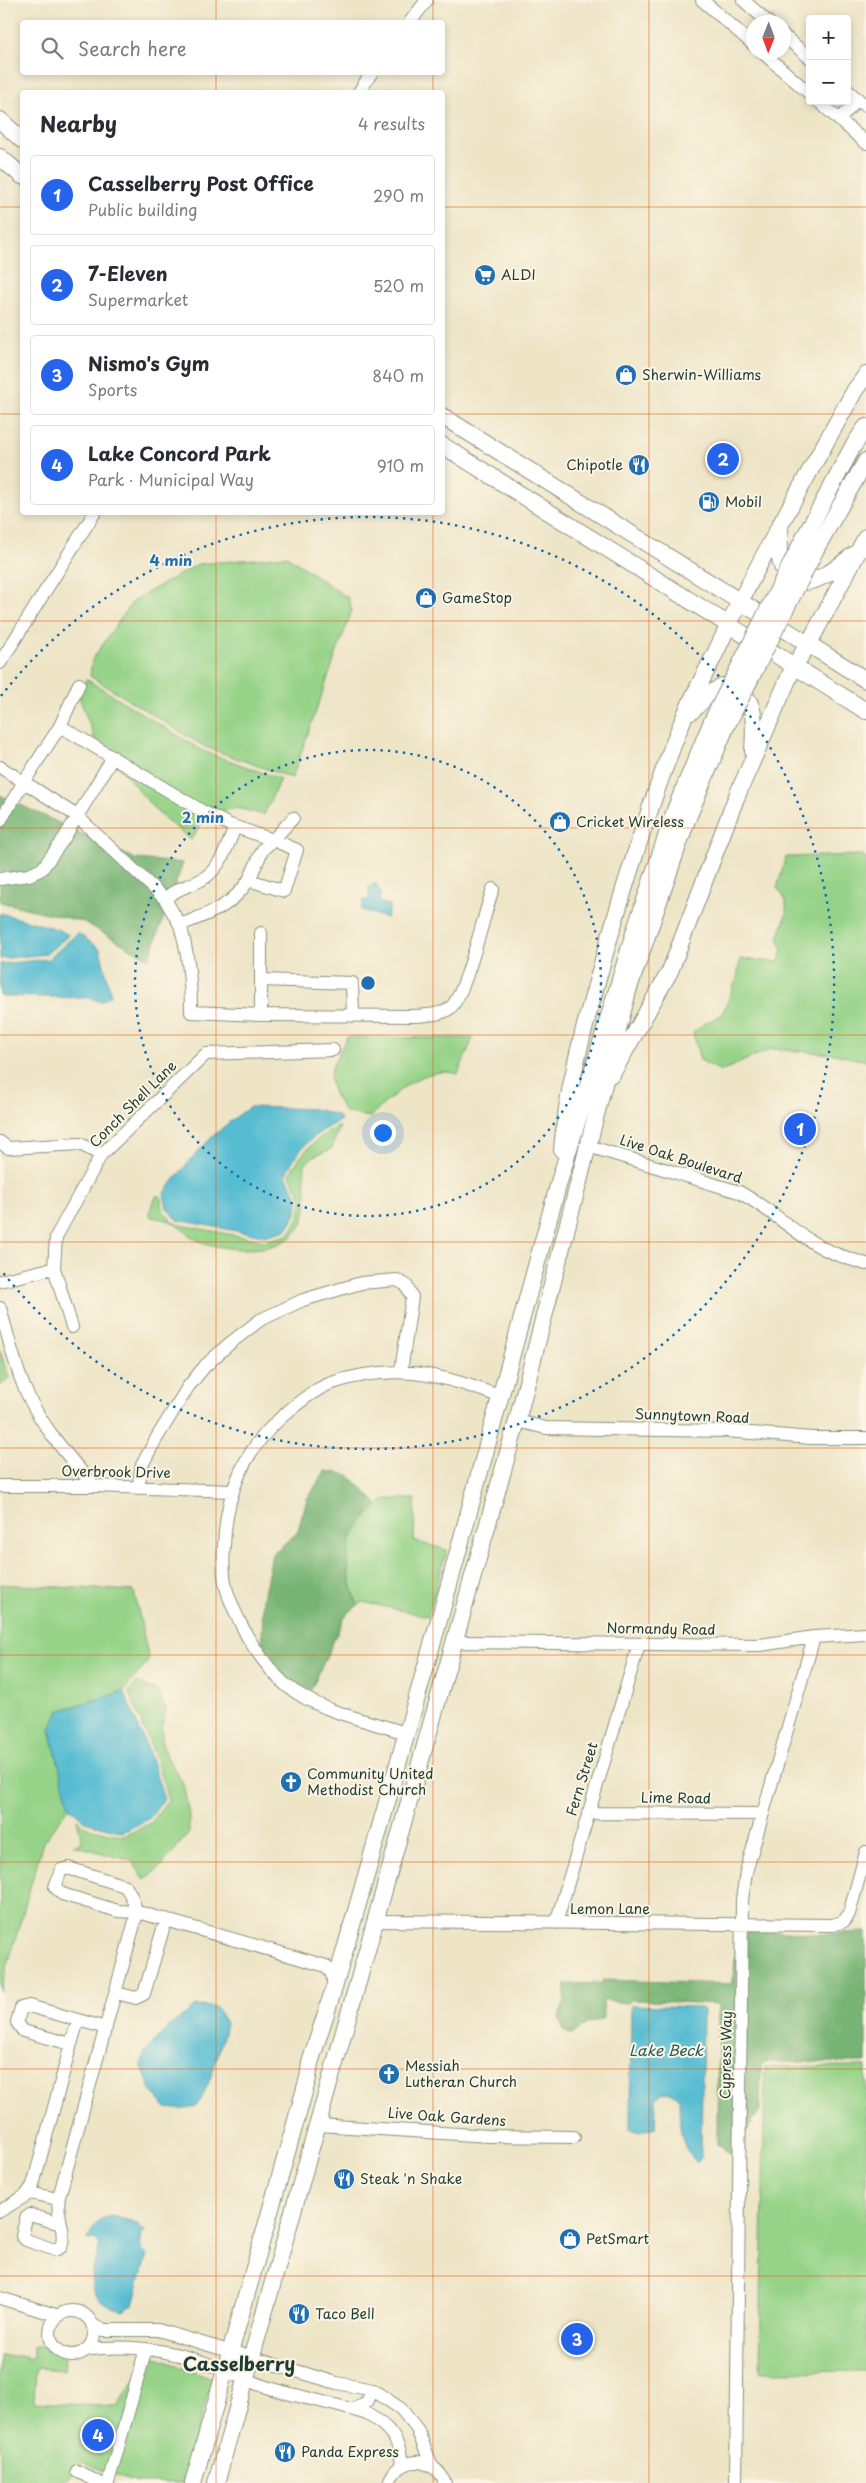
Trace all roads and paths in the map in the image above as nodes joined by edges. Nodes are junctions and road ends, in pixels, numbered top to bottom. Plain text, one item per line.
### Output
1 (427, 0) edge
2 (702, 0) edge
3 (743, 0) edge
4 (760, 15) edge
5 (412, 20) edge
6 (746, 38) edge
7 (791, 42) edge
8 (806, 55) edge
9 (772, 60) edge
10 (370, 75) edge
11 (806, 86) edge
12 (360, 90) edge
13 (851, 93) edge
14 (862, 102) edge
15 (822, 105) edge
16 (0, 120) edge
17 (839, 120) junction
18 (0, 138) edge
19 (20, 138) edge
20 (866, 143) edge
21 (20, 157) edge
22 (2, 159) edge
23 (20, 174) edge
24 (866, 376) edge
25 (445, 418) edge
26 (866, 427) edge
27 (445, 447) edge
28 (866, 461) edge
29 (93, 515) edge
30 (782, 520) junction
31 (866, 537) edge
32 (811, 542) junction
33 (858, 552) junction
34 (740, 601) junction
35 (728, 624) junction
36 (808, 645) junction
37 (0, 663) edge
38 (794, 666) junction
39 (866, 680) edge
40 (79, 684) dead end
41 (866, 711) edge
42 (682, 723) junction
43 (719, 724) junction
44 (60, 726) junction
45 (113, 757) junction
46 (752, 760) junction
47 (0, 767) edge
48 (24, 782) junction
49 (78, 816) junction
50 (293, 818) dead end
51 (0, 822) edge
52 (235, 827) junction
53 (273, 840) junction
54 (0, 879) edge
55 (249, 880) junction
56 (493, 889) dead end
57 (165, 899) junction
58 (180, 925) junction
59 (261, 933) dead end
60 (261, 980) junction
61 (261, 1015) junction
62 (353, 1016) junction
63 (333, 1050) dead end
64 (602, 1091) junction
65 (0, 1142) edge
66 (588, 1146) junction
67 (101, 1155) junction
68 (559, 1182) junction
69 (866, 1264) edge
70 (54, 1268) junction
71 (0, 1281) edge
72 (0, 1308) edge
73 (72, 1327) dead end
74 (401, 1371) junction
75 (508, 1372) junction
76 (501, 1397) junction
77 (517, 1421) junction
78 (866, 1438) edge
79 (0, 1486) edge
80 (94, 1486) junction
81 (138, 1488) junction
82 (232, 1491) junction
83 (447, 1592) junction
84 (866, 1634) edge
85 (814, 1637) junction
86 (454, 1642) junction
87 (639, 1644) junction
88 (405, 1733) junction
89 (417, 1774) junction
90 (588, 1812) junction
91 (763, 1814) junction
92 (382, 1818) junction
93 (866, 1852) edge
94 (136, 1912) junction
95 (166, 1919) junction
96 (375, 1921) junction
97 (556, 1923) junction
98 (742, 1925) junction
99 (350, 1931) junction
100 (334, 1988) junction
101 (116, 1993) junction
102 (78, 2020) junction
103 (346, 2027) junction
104 (106, 2028) junction
105 (71, 2044) junction
106 (308, 2078) junction
107 (318, 2125) junction
108 (574, 2137) dead end
109 (27, 2194) junction
110 (58, 2199) junction
111 (0, 2211) edge
112 (61, 2224) dead end
113 (0, 2298) edge
114 (0, 2306) edge
115 (55, 2320) junction
116 (92, 2325) junction
117 (146, 2349) junction
118 (85, 2350) junction
119 (231, 2351) junction
120 (252, 2358) junction
121 (225, 2371) junction
122 (246, 2379) junction
123 (373, 2390) junction
124 (353, 2409) junction
125 (402, 2466) junction
126 (432, 2466) junction
127 (78, 2470) dead end
128 (99, 2483) edge
129 (108, 2483) edge
130 (194, 2483) edge
131 (216, 2483) edge
132 (389, 2483) edge
133 (445, 2483) edge
134 (736, 2483) edge

1 - 5 street
2 - 6 street
3 - 4 street
7 - 8 street
9 - 11 street
10 - 12 street
13 - 14 street
14 - 17 street
15 - 17 street
16 - 19 main road
17 - 20 street
18 - 19 main road
21 - 22 main road
22 - 23 main road
24 - 30 main road
25 - 34 main road
26 - 32 main road
27 - 35 main road
28 - 32 main road
29 - 37 street
30 - 33 main road
30 - 34 main road
31 - 33 main road
32 - 43 main road, bridge
33 - 36 main road
34 - 35 main road
34 - 36 main road
35 - 38 main road
35 - 42 main road
36 - 38 main road
36 - 39 main road
38 - 41 main road
38 - 46 main road
40 - 44 street
42 - 46 main road
42 - 68 main road
43 - 64 main road
43 - 68 main road
44 - 45 street
44 - 48 street
45 - 49 street
45 - 52 street
46 - 64 main road
47 - 48 street
48 - 49 street
48 - 51 street
49 - 54 street
49 - 57 street
50 - 53 street
52 - 53 street
52 - 57 street
53 - 55 street
53 - 55 street
55 - 58 street
56 - 62 street
57 - 58 street
58 - 61 street
59 - 60 street
60 - 61 street
60 - 62 street
61 - 62 street
63 - 67 street, Conch Shell Lane
64 - 66 main road
65 - 67 street
66 - 69 street, Live Oak Boulevard
66 - 77 main road
67 - 70 street, Conch Shell Lane
68 - 75 main road
70 - 71 street
70 - 73 street, Conch Shell Lane
72 - 80 street
74 - 76 street
74 - 81 street
74 - 82 street
75 - 76 main road
75 - 77 main road
76 - 83 main road
77 - 78 street, Sunnytown Road
77 - 86 main road
79 - 80 street, Overbrook Drive
80 - 81 street, Overbrook Drive
81 - 82 street, Overbrook Drive
82 - 88 street
83 - 86 main road
83 - 88 main road
84 - 85 street, Normandy Road
85 - 87 street, Normandy Road
85 - 91 street, Cypress Way
86 - 87 street, Normandy Road
86 - 89 main road
87 - 90 street, Fern Street
88 - 89 main road
88 - 92 main road
89 - 96 main road
90 - 91 street, Lime Road
90 - 97 street, Fern Street
91 - 98 street, Cypress Way
92 - 96 main road
92 - 99 main road
93 - 98 street, Lemon Lane
94 - 94 street
94 - 95 street
94 - 101 street
95 - 100 street
95 - 101 street
96 - 97 street, Lemon Lane
96 - 103 main road
97 - 98 street, Lemon Lane
98 - 134 street, Cypress Way
99 - 100 main road
99 - 103 main road
100 - 106 main road
101 - 104 street
102 - 104 street
102 - 105 street
102 - 105 street
103 - 107 main road
104 - 110 street
105 - 109 street
106 - 107 main road
106 - 119 main road
107 - 108 street, Live Oak Gardens
107 - 120 main road
109 - 110 street
109 - 111 street
110 - 112 street
113 - 115 street
114 - 115 street
115 - 116 street
115 - 118 street
116 - 118 street
116 - 119 street
117 - 118 street
117 - 121 street
117 - 129 street
119 - 120 street
119 - 121 main road
120 - 122 main road
120 - 123 street
121 - 122 street
121 - 130 main road
122 - 124 street
122 - 131 main road
123 - 124 street
123 - 126 street
124 - 125 street
125 - 126 street
125 - 132 street
126 - 133 street
127 - 128 street

